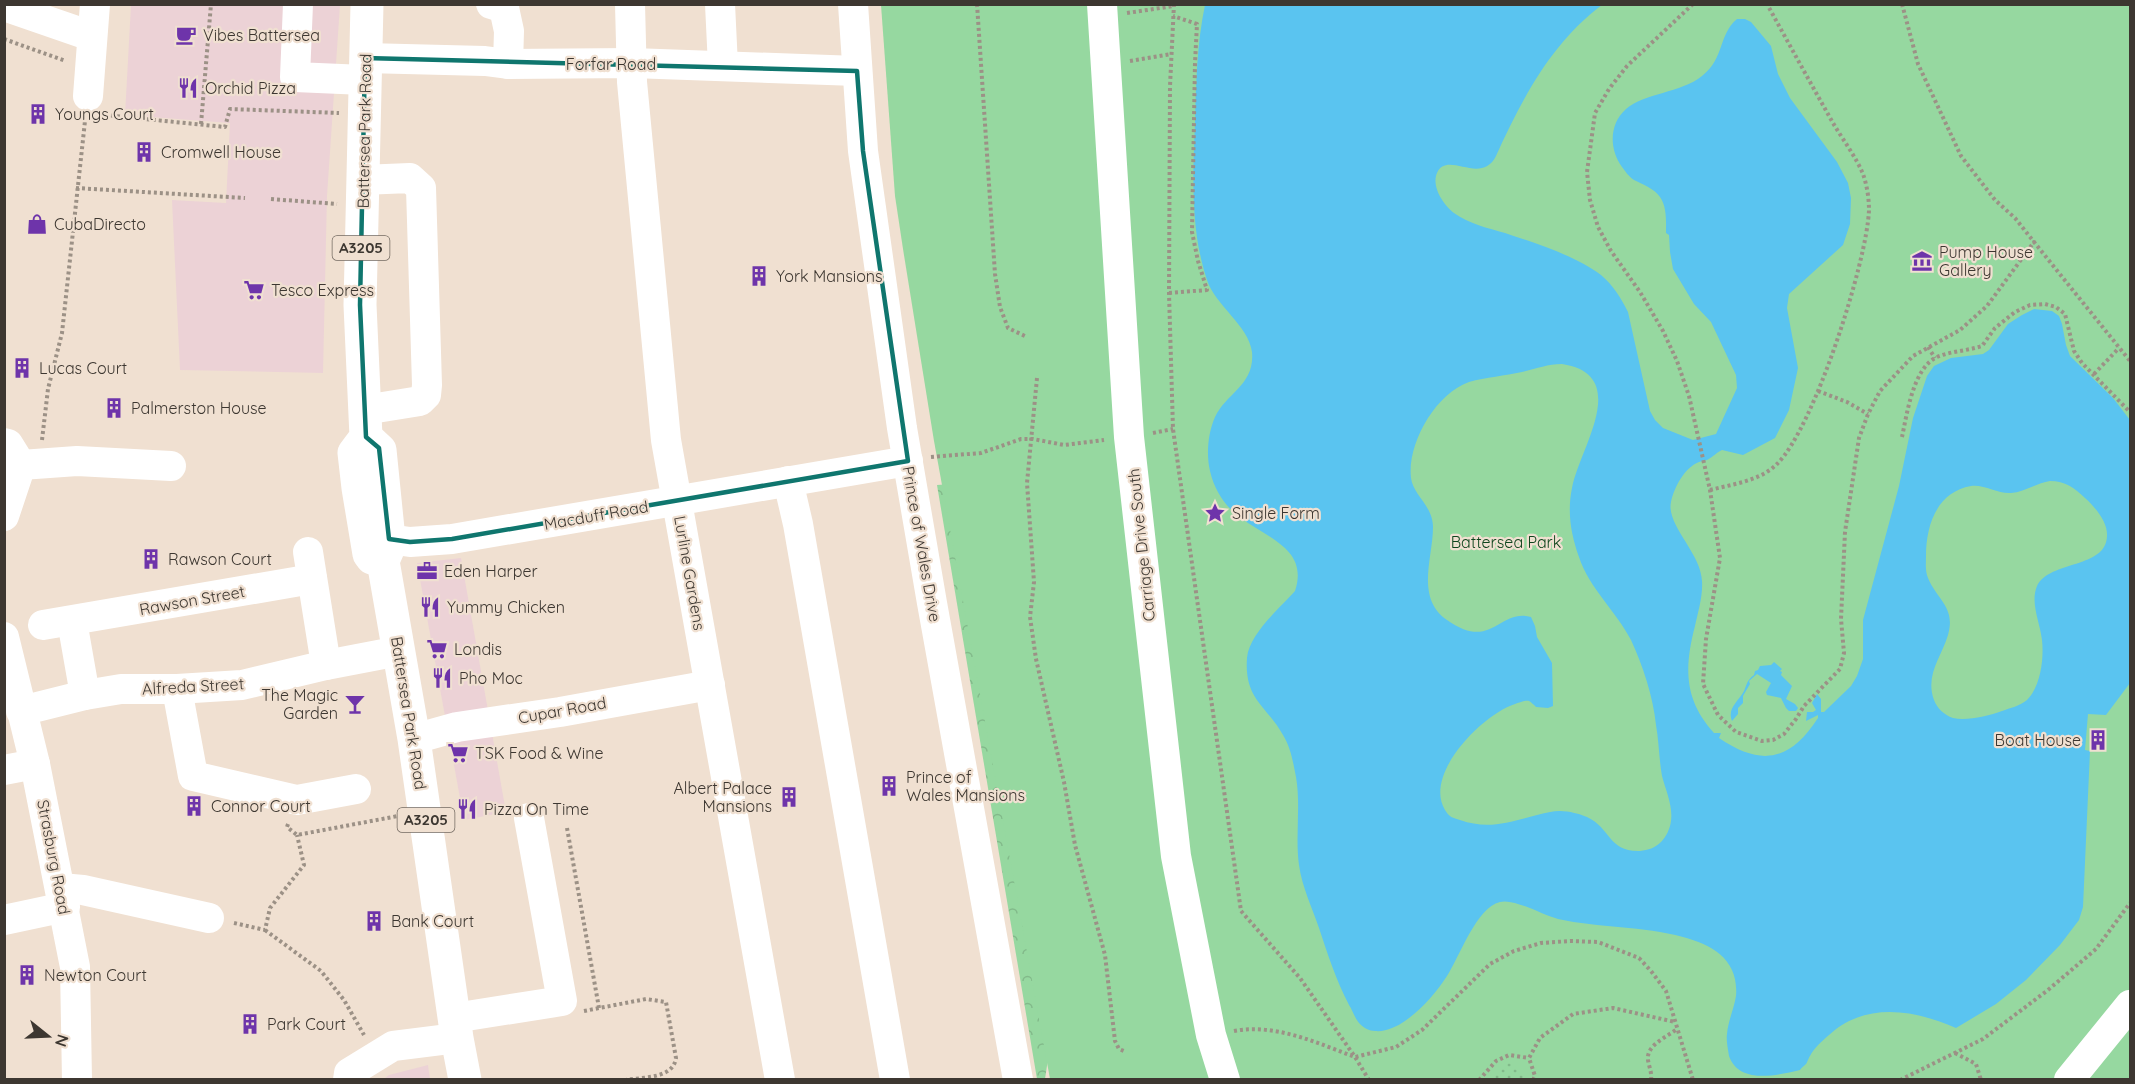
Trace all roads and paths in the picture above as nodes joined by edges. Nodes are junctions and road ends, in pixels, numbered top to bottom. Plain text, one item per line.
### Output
1 (95, 4) edge
2 (211, 4) edge
3 (298, 4) edge
4 (367, 4) edge
5 (630, 4) edge
6 (720, 4) edge
7 (853, 4) edge
8 (977, 4) edge
9 (1693, 4) edge
10 (1767, 4) edge
11 (1902, 4) edge
12 (1174, 5) edge
13 (4, 6) edge
14 (500, 6) edge
15 (1102, 10) edge
16 (1173, 16) junction
17 (92, 36) junction
18 (4, 39) edge
19 (1171, 54) junction
20 (632, 63) junction
21 (508, 64) junction
22 (1105, 65) junction
23 (723, 66) junction
24 (364, 69) junction
25 (857, 71) junction
26 (88, 93) junction
27 (363, 114) junction
28 (201, 124) junction
29 (76, 188) junction
30 (362, 192) junction
31 (245, 198) dead end
32 (271, 199) dead end
33 (2034, 242) junction
34 (1169, 293) junction
35 (1027, 337) dead end
36 (1928, 346) junction
37 (2119, 348) junction
38 (1935, 358) junction
39 (2130, 361) edge
40 (2094, 374) junction
41 (1037, 378) dead end
42 (1818, 391) junction
43 (2130, 409) edge
44 (1868, 414) junction
45 (365, 424) junction
46 (1129, 437) junction
47 (1902, 437) dead end
48 (1033, 439) junction
49 (21, 457) edge
50 (908, 461) junction
51 (171, 466) dead end
52 (788, 481) junction
53 (1710, 490) junction
54 (676, 501) junction
55 (4, 516) edge
56 (386, 550) junction
57 (72, 621) junction
58 (43, 625) dead end
59 (4, 637) edge
60 (399, 651) junction
61 (326, 664) junction
62 (710, 684) junction
63 (177, 689) junction
64 (85, 695) junction
65 (21, 711) junction
66 (414, 739) junction
67 (35, 764) junction
68 (4, 770) edge
69 (356, 789) dead end
70 (288, 798) junction
71 (425, 811) junction
72 (529, 818) dead end
73 (567, 828) dead end
74 (297, 835) junction
75 (63, 897) junction
76 (2130, 903) edge
77 (209, 918) joint
78 (4, 920) edge
79 (265, 930) junction
80 (2130, 1005) edge
81 (599, 1008) junction
82 (576, 1012) dead end
83 (1675, 1022) junction
84 (456, 1028) junction
85 (1677, 1029) junction
86 (1213, 1041) junction
87 (1126, 1052) dead end
88 (1954, 1052) junction
89 (376, 1057) junction
90 (1355, 1057) junction
91 (1529, 1058) junction
92 (77, 1080) edge
93 (348, 1080) edge
94 (465, 1080) edge
95 (626, 1080) edge
96 (780, 1080) edge
97 (895, 1080) edge
98 (1018, 1080) edge
99 (1225, 1080) edge
100 (1369, 1080) edge
101 (1479, 1080) edge
102 (1533, 1080) edge
103 (1651, 1080) edge
104 (1694, 1080) edge
105 (1900, 1080) edge
106 (1982, 1080) edge
107 (2069, 1080) edge

1 - 17 street
2 - 28 path
3 - 24 street, Forfar Road
4 - 24 highway, Battersea Park Road / A3205
5 - 20 street, Lurline Gardens
6 - 23 street
7 - 25 street, Prince of Wales Drive
8 - 35 path
9 - 53 path
10 - 42 path
11 - 33 path
12 - 15 path
12 - 16 path
13 - 17 street
14 - 21 street
15 - 22 street, Carriage Drive South
16 - 19 path
16 - 34 path
17 - 26 street
18 - 26 path
19 - 22 path
19 - 34 path
20 - 21 street, Forfar Road
20 - 23 street, Forfar Road
20 - 54 street, Lurline Gardens
21 - 24 street, Forfar Road
22 - 46 street, Carriage Drive South
23 - 25 street, Forfar Road
24 - 27 highway, Battersea Park Road / A3205
25 - 50 street, Prince of Wales Drive
26 - 28 path
26 - 29 path
27 - 28 path
27 - 30 highway, Battersea Park Road / A3205
29 - 31 path
29 - 49 path
30 - 32 path
30 - 45 highway, Battersea Park Road / A3205
30 - 45 street
33 - 36 path
33 - 37 path
34 - 90 path
36 - 38 path
36 - 44 path
37 - 39 path
37 - 40 path
38 - 40 path
38 - 47 path
40 - 43 path
41 - 48 path
42 - 44 path
42 - 53 path
44 - 53 path
45 - 56 highway, Battersea Park Road / A3205
46 - 48 path
46 - 86 street, Carriage Drive South
48 - 50 path
48 - 87 path
49 - 51 street
49 - 55 street
50 - 52 street, Macduff Road
50 - 98 street, Prince of Wales Drive
52 - 54 street, Macduff Road
52 - 97 street
54 - 56 street, Macduff Road
54 - 62 street, Lurline Gardens
56 - 60 highway, Battersea Park Road / A3205
57 - 58 street, Rawson Street
57 - 61 street, Rawson Street
57 - 64 street
59 - 65 street, Strasburg Road
60 - 61 street, Alfreda Street
60 - 66 highway, Battersea Park Road / A3205
61 - 63 street, Alfreda Street
62 - 66 street, Cupar Road
62 - 96 street, Lurline Gardens
63 - 64 street, Alfreda Street
63 - 70 street
64 - 65 street, Alfreda Street
65 - 67 street, Strasburg Road
66 - 71 highway, Battersea Park Road / A3205
67 - 68 street
67 - 75 street, Strasburg Road
69 - 70 street
70 - 74 path
71 - 74 path
71 - 84 highway, Battersea Park Road / A3205
72 - 84 street
73 - 81 path
74 - 79 path
75 - 77 street
75 - 78 street
75 - 92 street, Strasburg Road
76 - 88 path
77 - 79 path
79 - 89 path
80 - 107 street
81 - 82 path
81 - 95 path
83 - 85 path
83 - 90 path
83 - 91 path
84 - 89 street
84 - 94 highway, Battersea Park Road / A3205
85 - 103 path
85 - 104 path
86 - 90 path
86 - 99 street, Carriage Drive South
88 - 105 path
88 - 106 path
89 - 93 street
90 - 100 path
91 - 101 path
91 - 102 path

